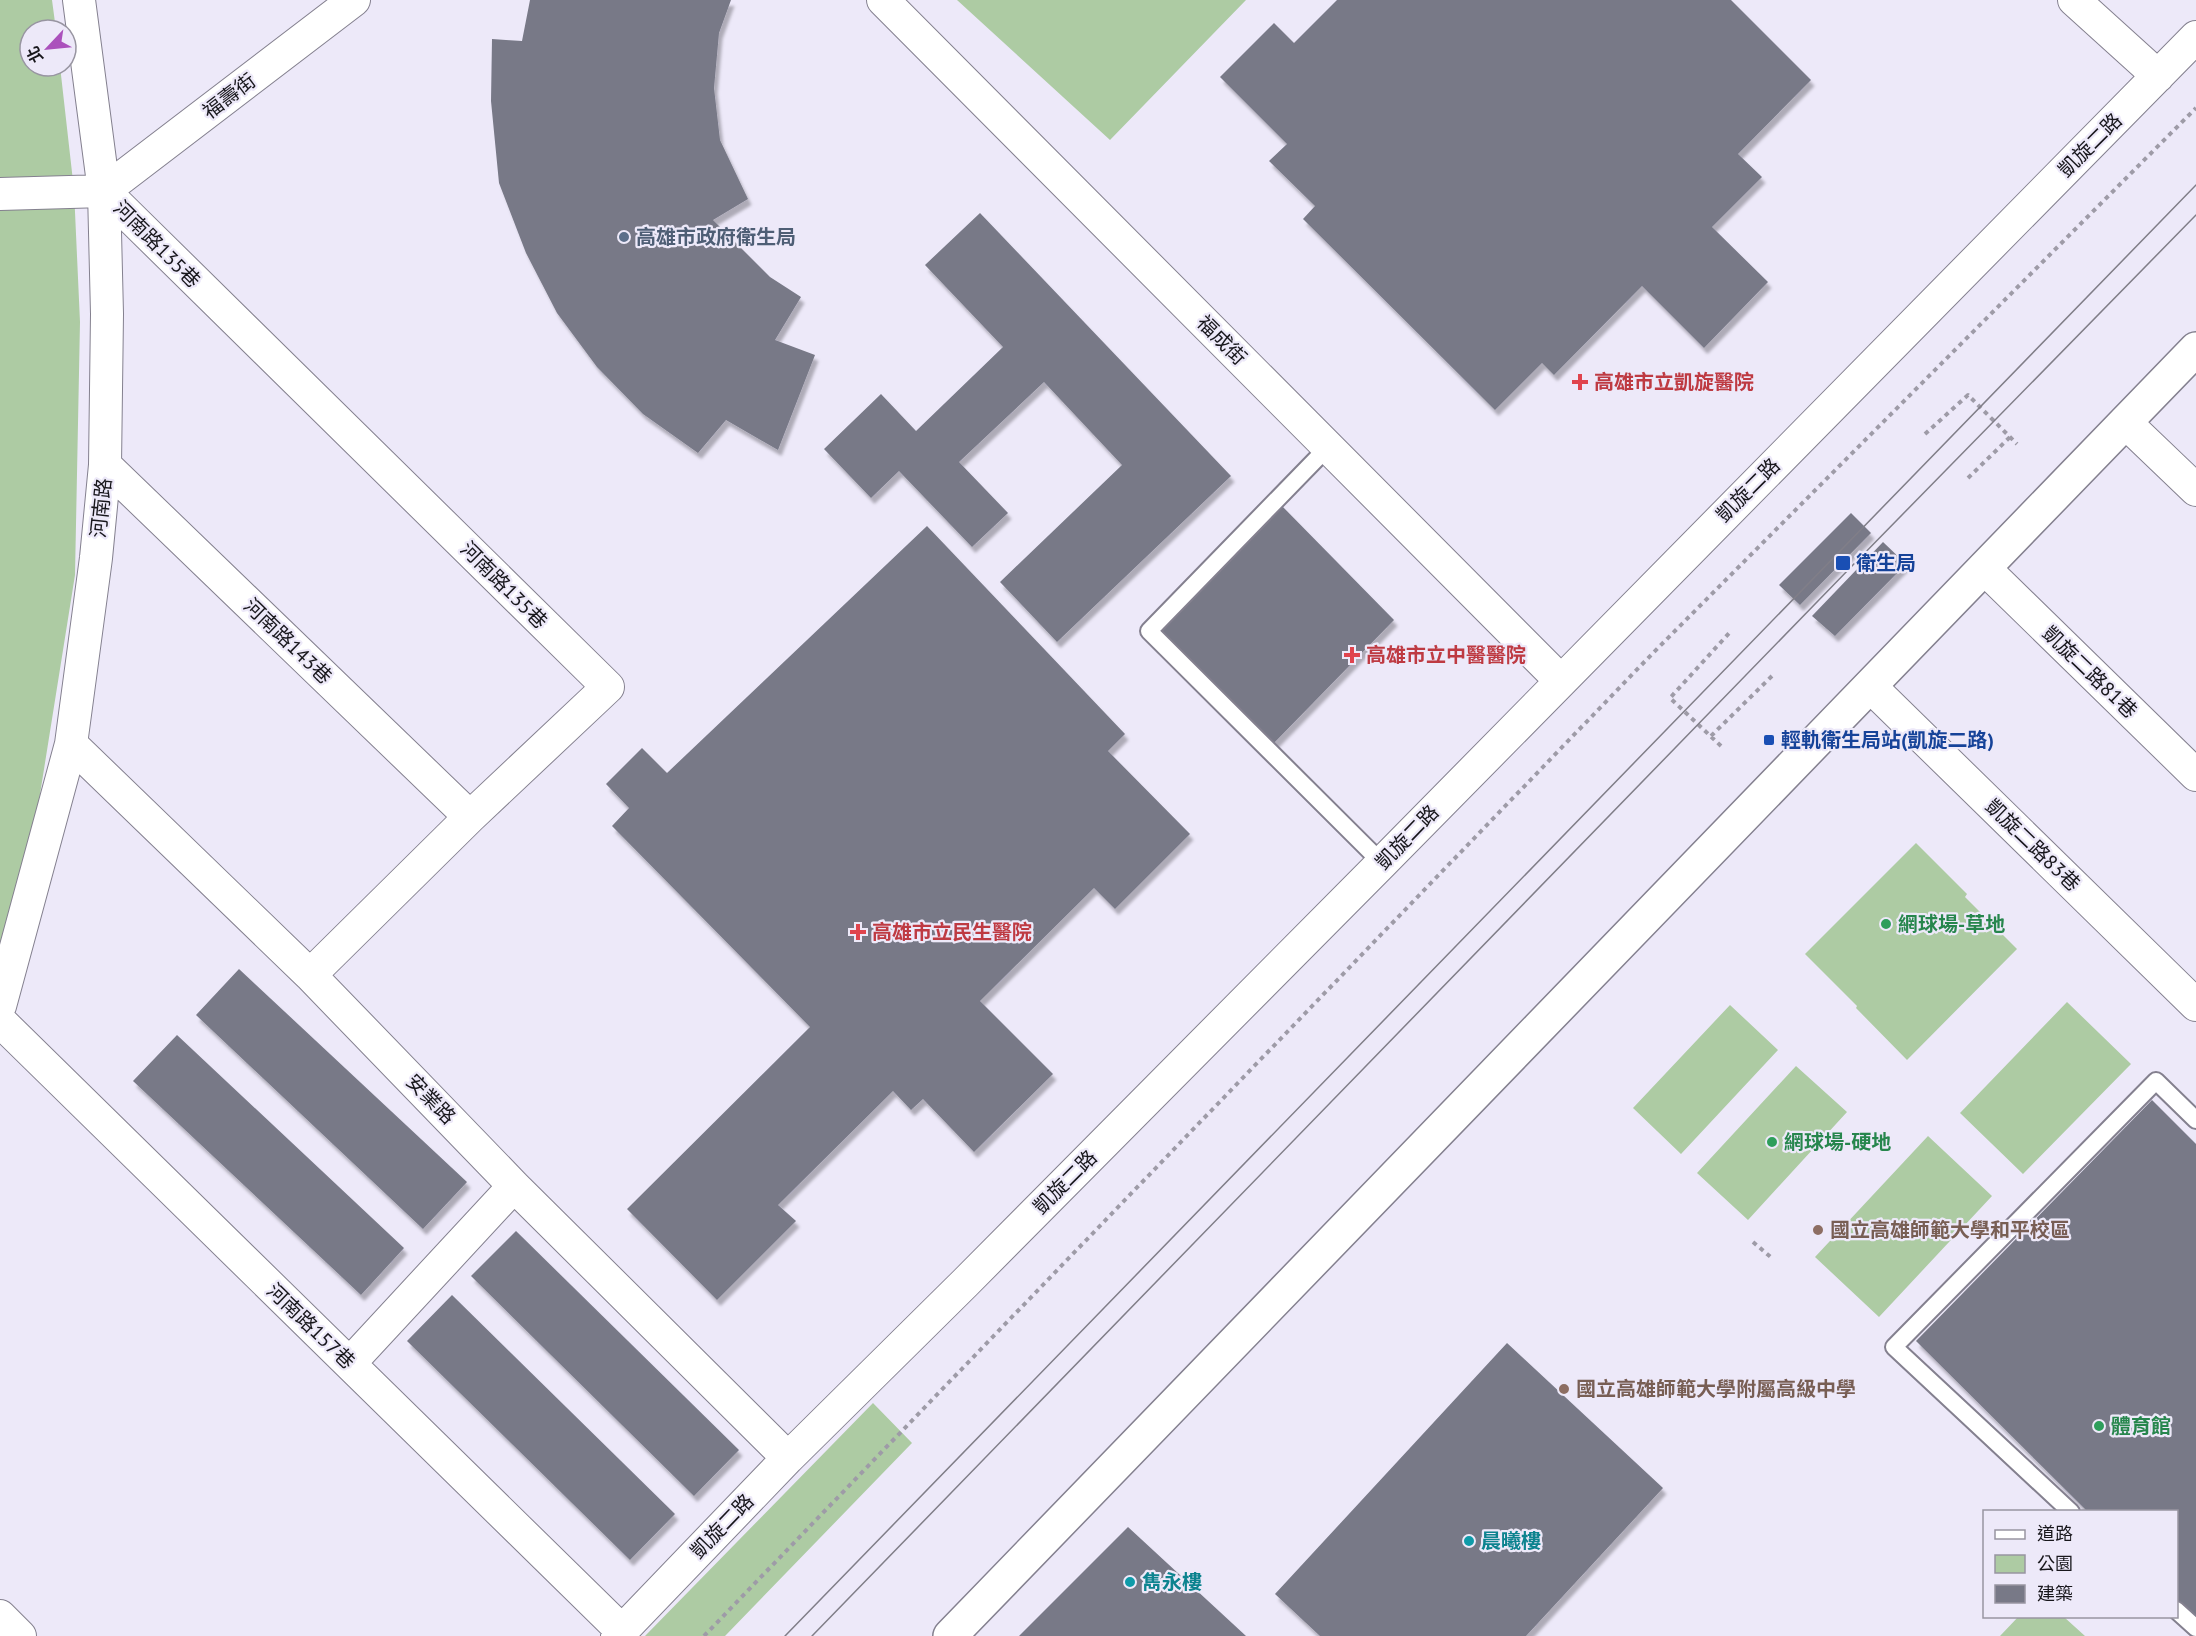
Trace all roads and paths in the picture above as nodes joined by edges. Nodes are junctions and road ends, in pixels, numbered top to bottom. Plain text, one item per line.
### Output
1 (79, 0) edge
2 (354, 0) edge
3 (883, 0) edge
4 (2074, 0) edge
5 (2196, 37) edge
6 (2158, 76) junction
7 (2196, 108) edge
8 (104, 191) junction
9 (0, 194) edge
10 (2196, 349) edge
11 (2126, 422) junction
12 (1926, 434) dead end
13 (2010, 437) junction
14 (2017, 444) dead end
15 (1328, 447) junction
16 (105, 465) junction
17 (1968, 478) dead end
18 (2196, 490) edge
19 (1984, 568) junction
20 (1731, 631) dead end
21 (1773, 675) dead end
22 (1561, 681) junction
23 (1870, 686) junction
24 (1711, 736) junction
25 (71, 744) junction
26 (1721, 746) dead end
27 (2196, 775) edge
28 (470, 817) junction
29 (1382, 864) junction
30 (310, 975) junction
31 (2196, 1005) edge
32 (0, 1006) edge
33 (0, 1021) edge
34 (2196, 1120) edge
35 (514, 1186) junction
36 (1753, 1242) dead end
37 (1773, 1259) dead end
38 (350, 1364) junction
39 (788, 1458) junction
40 (2069, 1510) edge
41 (2178, 1612) edge
42 (0, 1616) edge
43 (2196, 1628) edge
44 (620, 1633) edge
45 (20, 1636) edge
46 (704, 1636) edge
47 (950, 1636) edge

1 - 8 street, 河南路
2 - 8 street, 福壽街
3 - 15 street, 福成街
4 - 6 street
5 - 6 street, 凱旋二路
6 - 22 street, 凱旋二路
7 - 46 path
8 - 9 street
8 - 16 street, 河南路
8 - 28 street, 河南路135巷
10 - 11 street
11 - 18 street
11 - 19 street
12 - 13 path
13 - 14 path
13 - 17 path
15 - 22 street, 福成街
15 - 29 lane
16 - 25 street, 河南路
16 - 28 street, 河南路143巷
19 - 23 street
19 - 27 street, 凱旋二路81巷
20 - 24 path
21 - 24 path
22 - 29 street, 凱旋二路
23 - 31 street, 凱旋二路83巷
23 - 47 street
24 - 26 path
25 - 30 street, 安業路
25 - 32 street, 河南路
28 - 30 street, 河南路135巷
29 - 39 street, 凱旋二路
30 - 35 street, 安業路
33 - 38 street, 河南路157巷
34 - 40 lane
35 - 38 street
35 - 39 street, 安業路
36 - 37 path
38 - 44 street, 河南路157巷
39 - 44 street, 凱旋二路
41 - 43 lane
42 - 45 street

